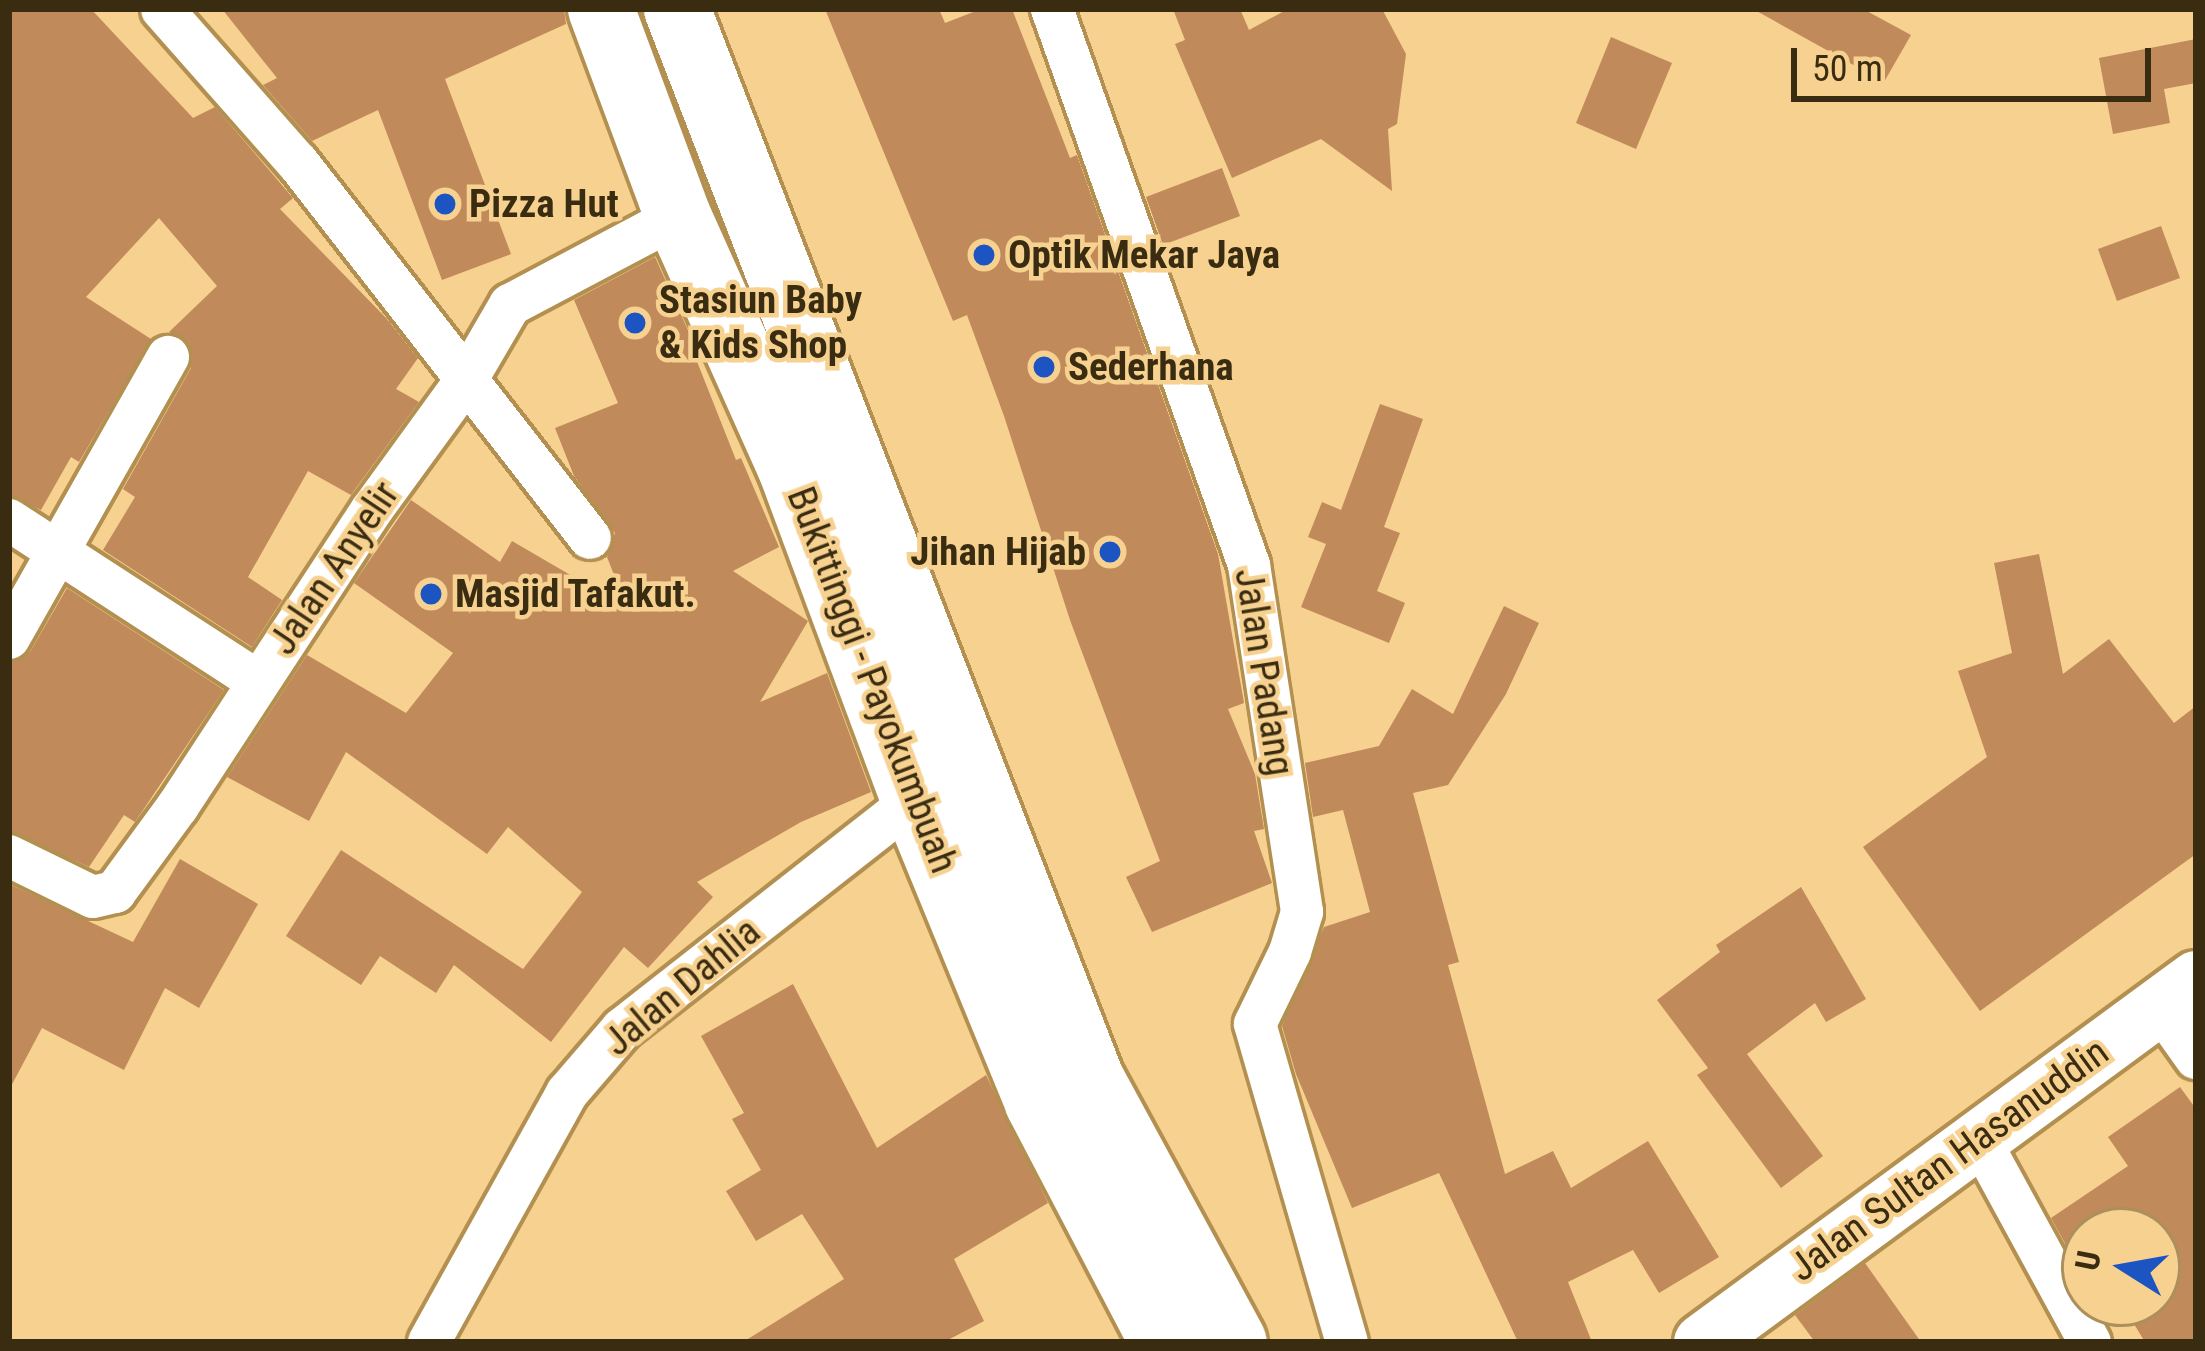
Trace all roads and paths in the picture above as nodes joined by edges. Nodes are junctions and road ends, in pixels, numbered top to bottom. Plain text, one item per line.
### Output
1 (162, 9) edge
2 (601, 9) edge
3 (676, 9) edge
4 (1052, 9) edge
5 (678, 215) junction
6 (168, 357) dead end
7 (467, 379) junction
8 (9, 520) edge
9 (590, 538) dead end
10 (57, 550) junction
11 (9, 638) edge
12 (257, 681) junction
13 (914, 800) junction
14 (9, 856) edge
15 (2177, 993) edge
16 (2196, 1058) edge
17 (1978, 1137) junction
18 (429, 1342) edge
19 (1163, 1342) edge
20 (1234, 1342) edge
21 (1347, 1342) edge
22 (1702, 1342) edge
23 (2090, 1342) edge

1 - 7 street
2 - 5 highway, Bukittinggi - Payokumbuah
3 - 20 highway, Bukittinggi - Payokumbuah
4 - 21 street, Jalan Padang
5 - 7 street, Jalan Anyelir
5 - 13 highway, Bukittinggi - Payokumbuah
6 - 10 street
7 - 9 street
7 - 12 street, Jalan Anyelir
8 - 10 street
10 - 11 street
10 - 12 street
12 - 14 street, Jalan Anyelir
13 - 18 street, Jalan Dahlia
13 - 19 highway, Bukittinggi - Payokumbuah
15 - 16 street
15 - 17 street, Jalan Sultan Hasanuddin
17 - 22 street, Jalan Sultan Hasanuddin
17 - 23 street

